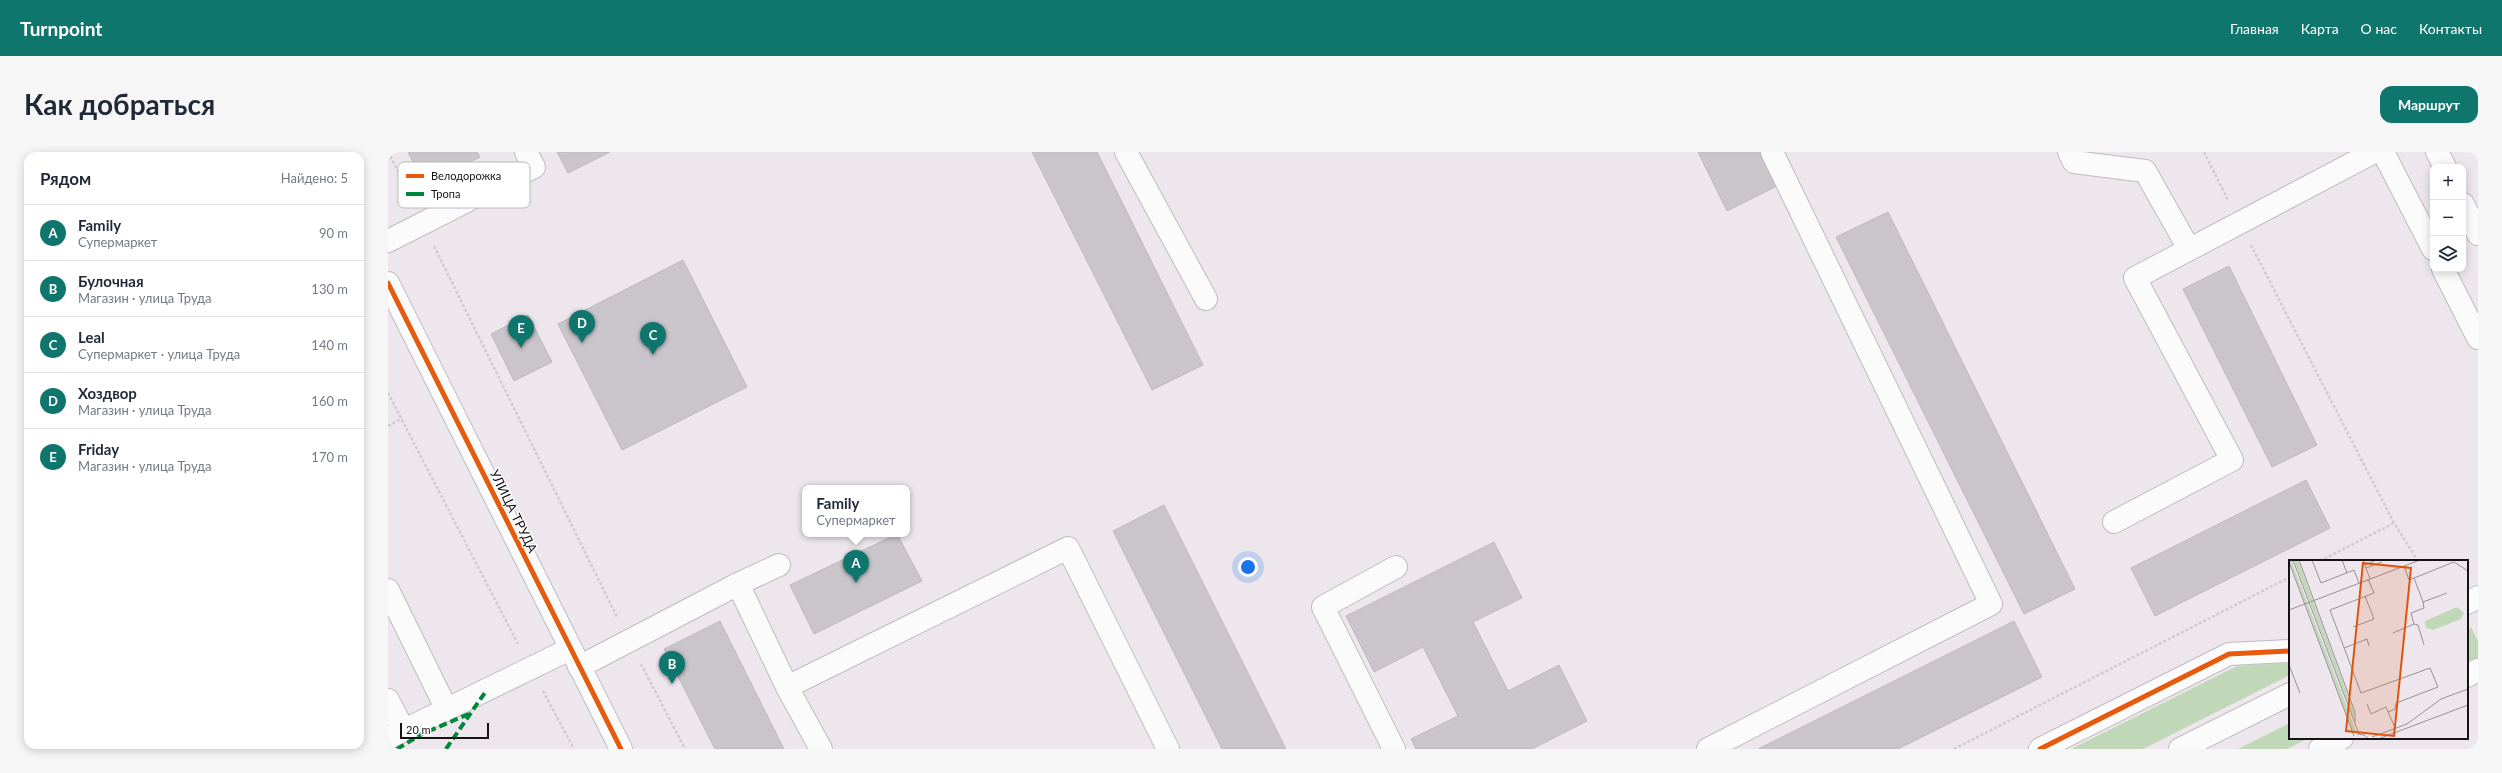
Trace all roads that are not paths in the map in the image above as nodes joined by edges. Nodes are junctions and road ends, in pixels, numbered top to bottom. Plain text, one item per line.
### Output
1 (526, 152) edge
2 (1126, 152) edge
3 (1772, 152) edge
4 (2069, 152) edge
5 (2374, 152) edge
6 (2384, 152) edge
7 (2437, 152) edge
8 (2443, 164) edge
9 (530, 169) edge
10 (453, 208) edge
11 (2466, 210) edge
12 (2478, 234) edge
13 (388, 241) edge
14 (2430, 243) edge
15 (2189, 249) junction
16 (2445, 272) edge
17 (388, 283) edge
18 (1206, 299) dead end
19 (2478, 338) edge
20 (2114, 522) dead end
21 (779, 565) dead end
22 (1396, 567) dead end
23 (738, 584) junction
24 (388, 590) edge
25 (2478, 597) edge
26 (2468, 602) edge
27 (2289, 651) edge
28 (574, 658) junction
29 (2478, 670) edge
30 (2468, 675) edge
31 (787, 687) junction
32 (2289, 694) edge
33 (388, 700) edge
34 (447, 710) junction
35 (396, 734) edge
36 (2340, 739) edge
37 (621, 749) edge
38 (821, 749) edge
39 (1168, 749) edge
40 (1394, 749) edge
41 (1708, 749) edge
42 (2040, 749) edge
43 (2180, 749) edge
44 (2320, 749) edge

1 - 9 street
2 - 18 street
3 - 41 street
4 - 15 street
5 - 15 street
6 - 14 street
7 - 8 street
10 - 13 street
11 - 12 street
15 - 20 street
16 - 19 street
17 - 28 street, УЛИЦА ТРУДА
21 - 23 street
22 - 40 street
23 - 28 street
23 - 31 street
24 - 34 street
25 - 26 street
27 - 42 street
28 - 34 street
28 - 37 street, УЛИЦА ТРУДА
29 - 30 street
31 - 38 street
31 - 39 street
32 - 43 street
33 - 35 street
34 - 35 street
36 - 44 street

